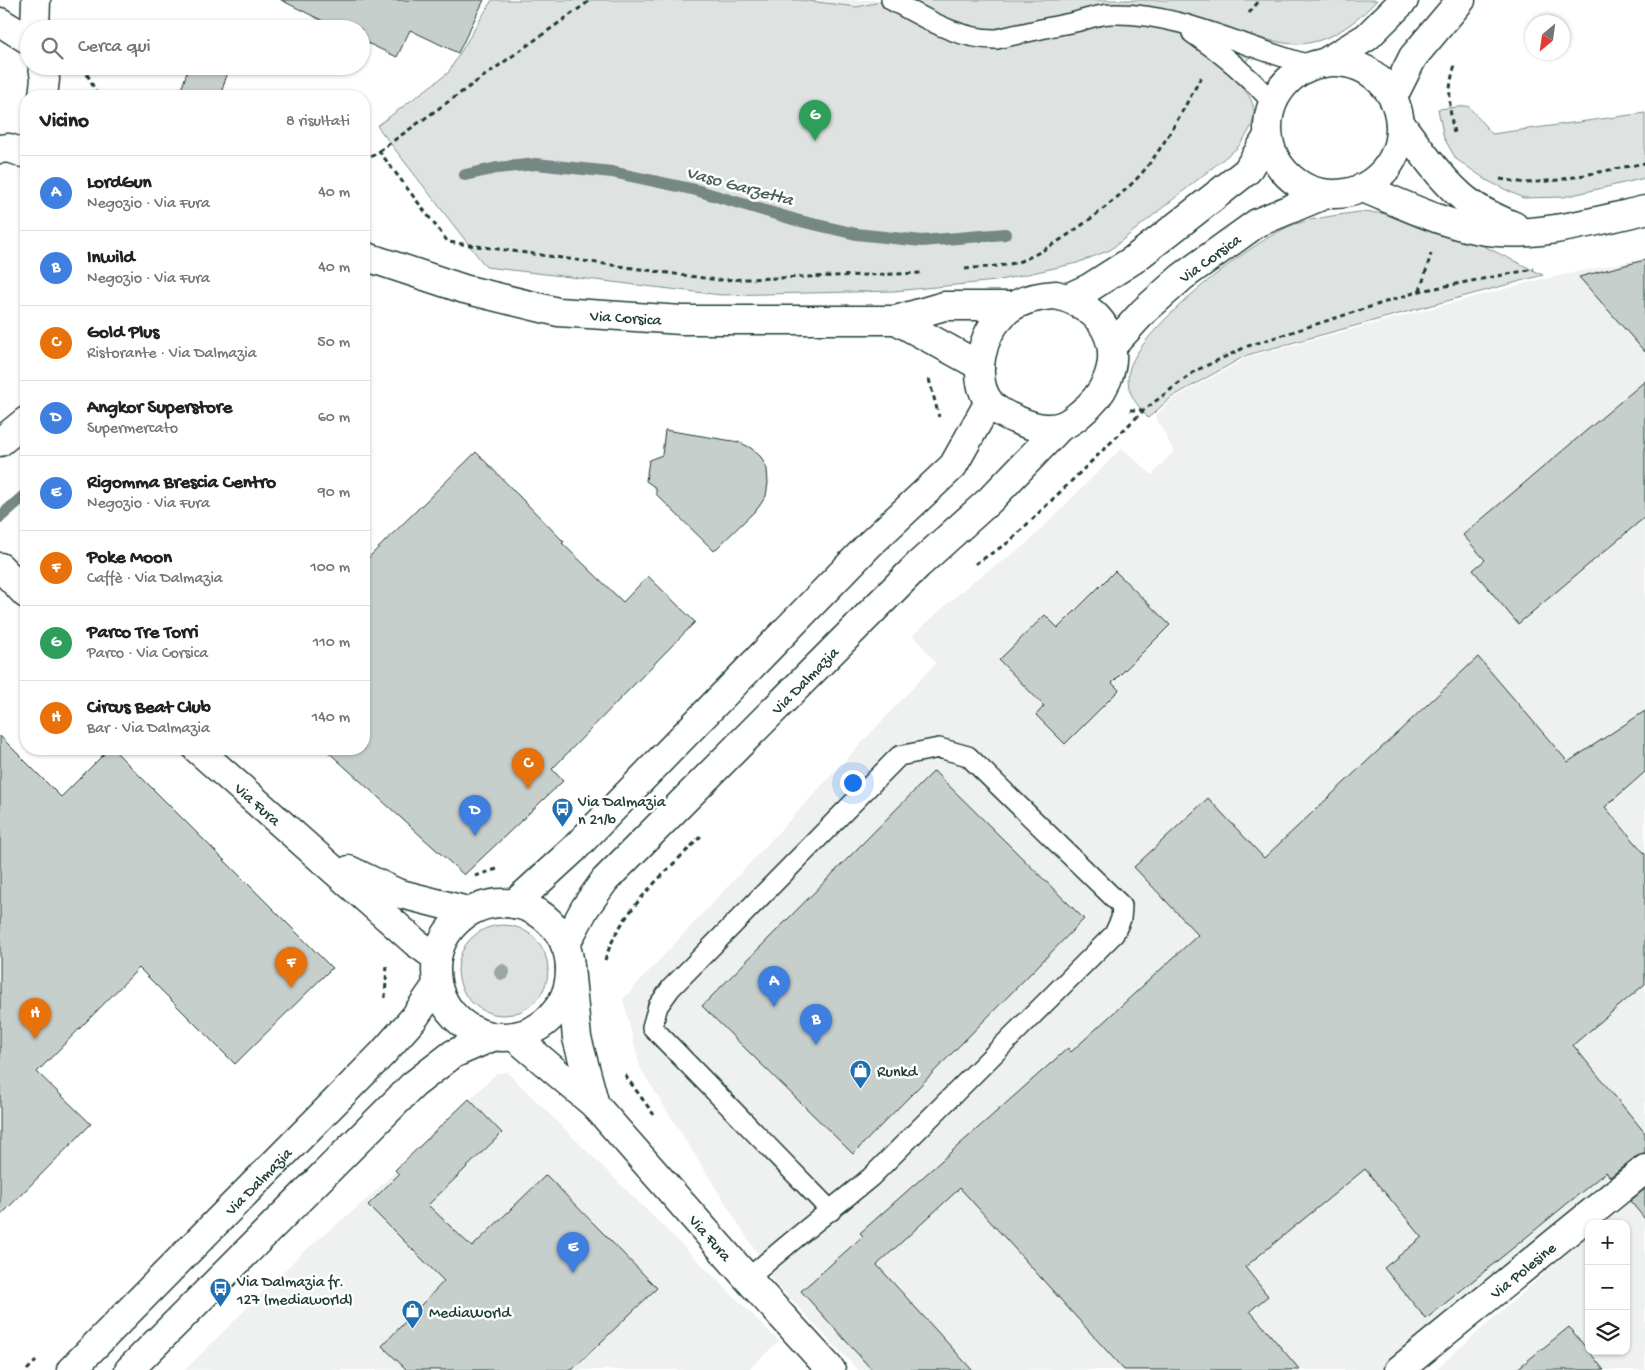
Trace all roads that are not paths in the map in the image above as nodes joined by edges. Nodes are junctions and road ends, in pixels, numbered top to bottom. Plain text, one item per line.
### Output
1 (36, 0) edge
2 (891, 0) edge
3 (1404, 0) edge
4 (1461, 0) edge
5 (35, 20) edge
6 (0, 22) edge
7 (20, 34) edge
8 (1224, 44) junction
9 (1319, 64) junction
10 (1273, 103) junction
11 (1396, 110) junction
12 (1268, 136) junction
13 (1363, 188) junction
14 (1326, 194) junction
15 (1645, 210) edge
16 (1526, 232) junction
17 (370, 258) edge
18 (1067, 298) junction
19 (1013, 306) junction
20 (896, 320) junction
21 (1112, 346) junction
22 (980, 366) junction
23 (989, 402) junction
24 (20, 426) edge
25 (1059, 428) junction
26 (0, 442) edge
27 (2, 574) edge
28 (20, 589) edge
29 (204, 755) edge
30 (321, 856) junction
31 (514, 904) junction
32 (468, 911) junction
33 (568, 956) junction
34 (437, 958) junction
35 (437, 985) junction
36 (504, 1037) junction
37 (595, 1105) junction
38 (1645, 1169) edge
39 (831, 1210) junction
40 (748, 1279) junction
41 (829, 1369) edge
42 (71, 1370) edge
43 (129, 1370) edge
44 (1399, 1370) edge

1 - 5 main road
2 - 8 lane
3 - 9 main road
4 - 11 main road
6 - 7 main road
8 - 9 lane
8 - 10 lane
9 - 10 main road, Via Corsica
9 - 11 main road, Via Corsica
10 - 12 main road, Via Corsica
11 - 13 main road, Via Corsica
11 - 16 main road, Via Corsica
12 - 14 main road, Via Corsica
12 - 18 main road, Via Corsica
13 - 14 main road, Via Corsica
13 - 16 main road
14 - 21 main road, Via Corsica
15 - 16 main road
17 - 20 main road, Via Corsica
18 - 19 main road, Via Corsica
18 - 21 main road, Via Corsica
19 - 20 main road, Via Corsica
19 - 22 main road, Via Corsica
20 - 22 main road, Via Corsica
21 - 25 main road, Via Corsica
22 - 23 main road, Via Corsica
23 - 25 main road
23 - 31 main road
24 - 26 main road
25 - 33 main road, Via Dalmazia
27 - 28 main road
29 - 30 main road, Via Fura
30 - 32 main road, Via Fura
30 - 34 main road, Via Fura
31 - 32 main road
31 - 33 main road
32 - 34 main road
33 - 36 main road, Via Dalmazia
33 - 37 main road, Via Fura
34 - 35 main road
35 - 36 main road
35 - 42 main road, Via Dalmazia
36 - 37 main road, Via Fura
36 - 43 main road, Via Dalmazia
37 - 40 main road, Via Fura
38 - 44 main road, Via Polesine
39 - 39 lane
39 - 40 lane
40 - 41 main road, Via Fura

